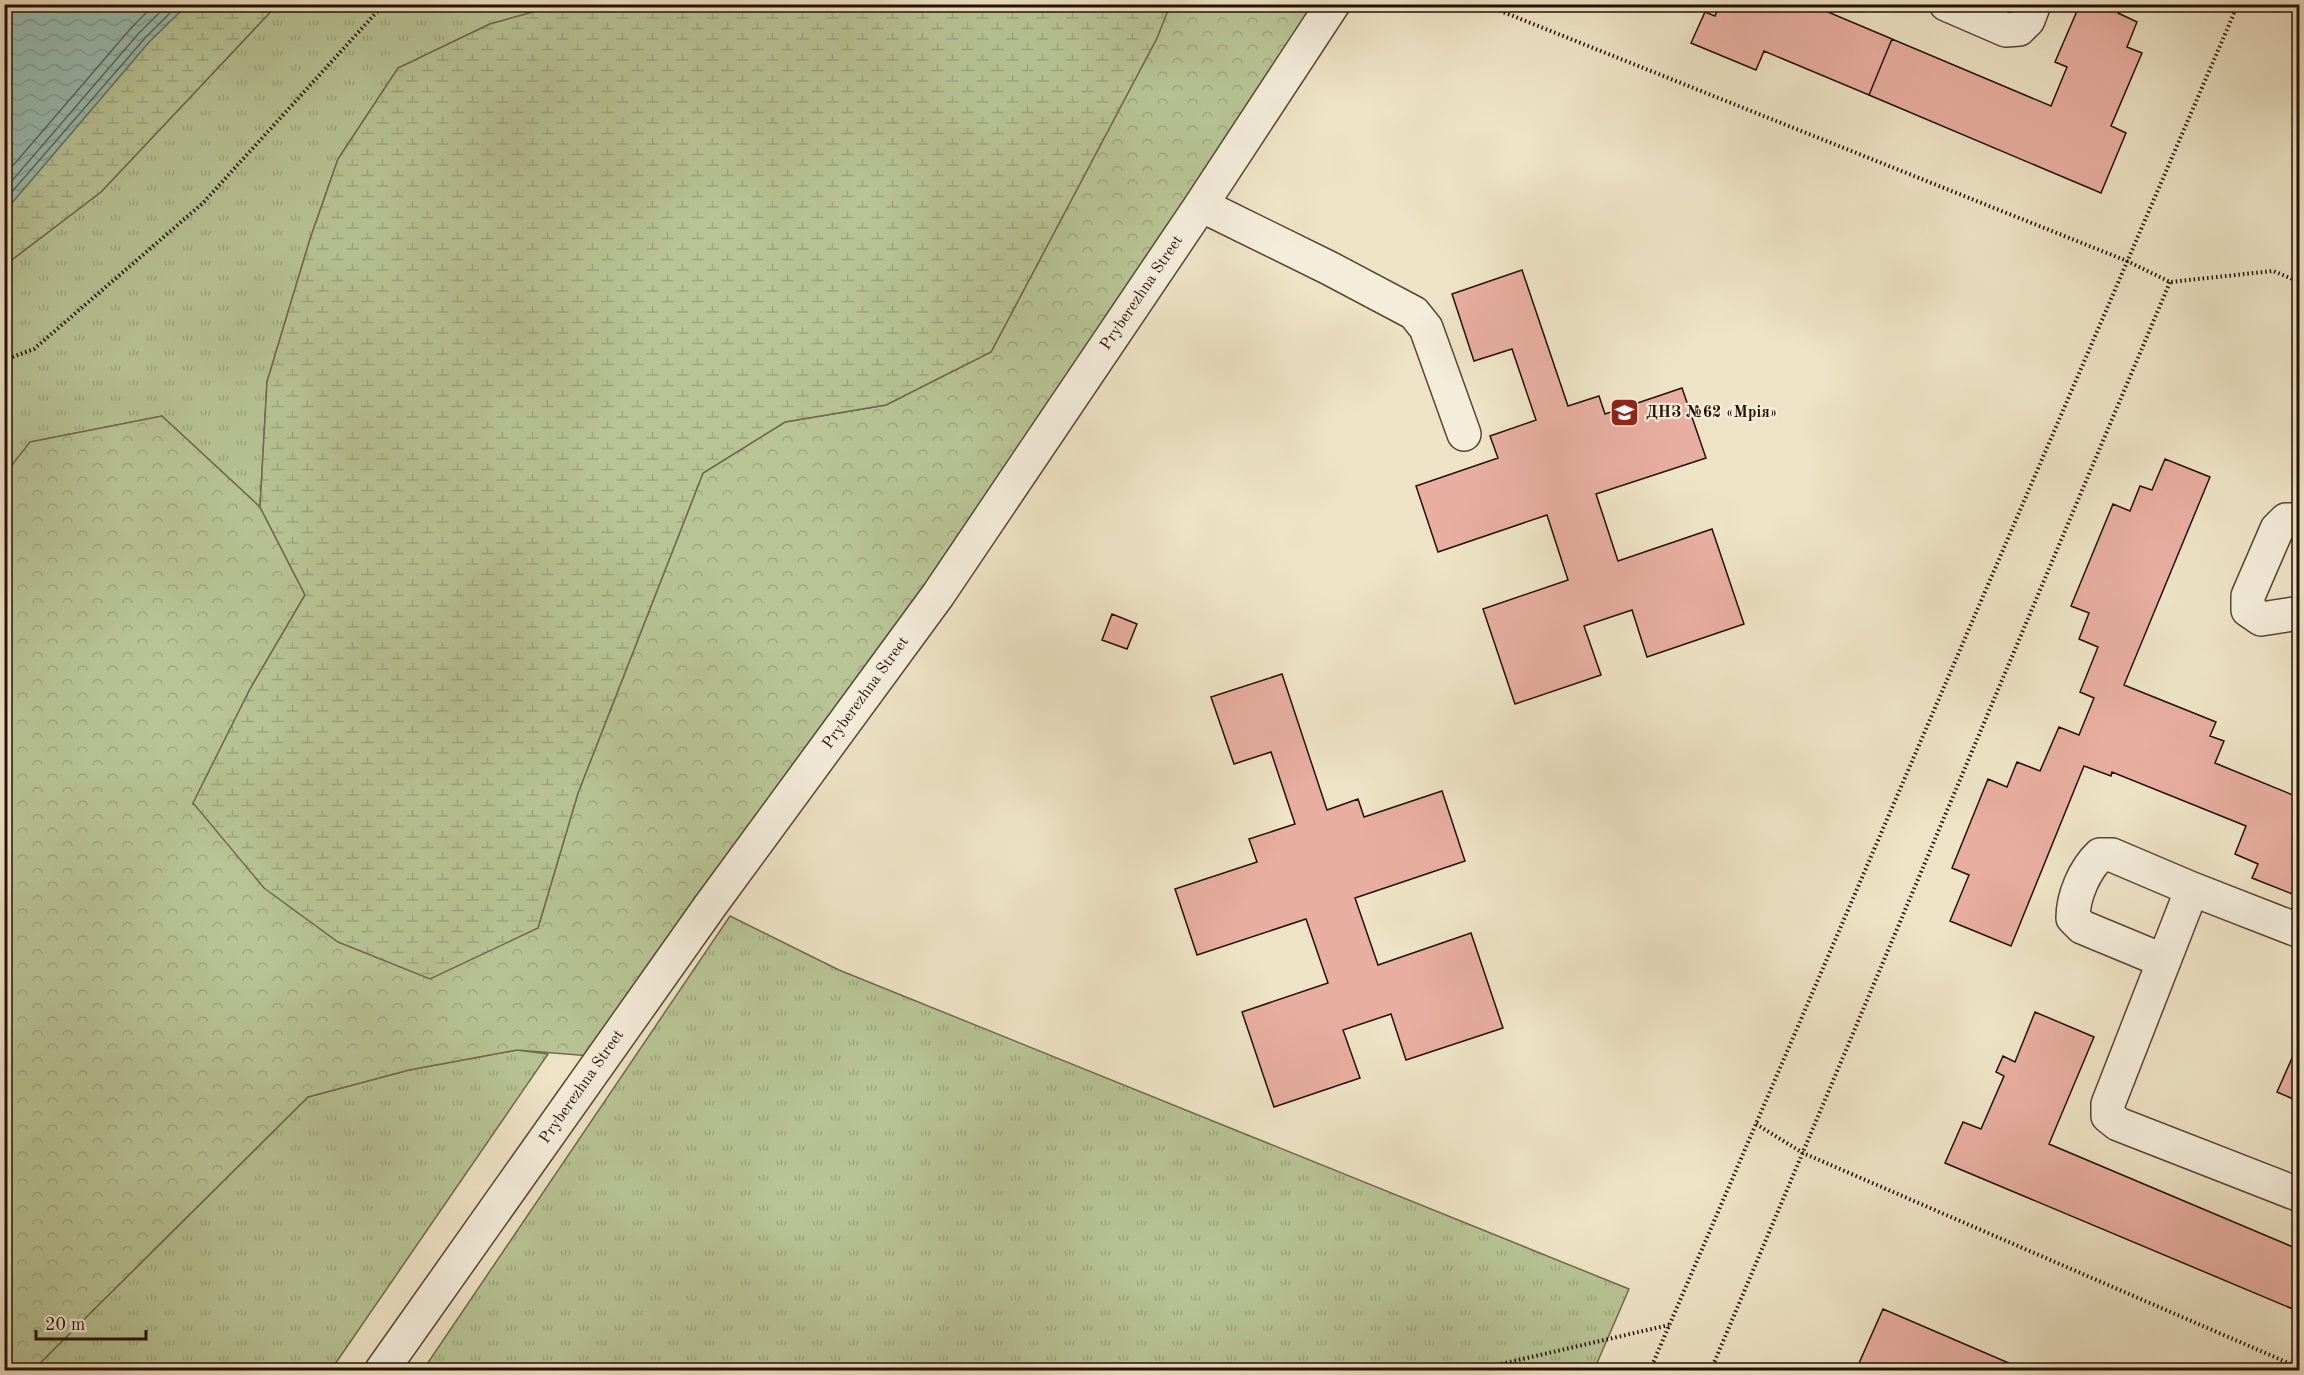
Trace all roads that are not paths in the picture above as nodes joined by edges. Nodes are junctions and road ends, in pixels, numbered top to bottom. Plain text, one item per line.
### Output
1 (1333, 4) edge
2 (1946, 4) edge
3 (2034, 4) edge
4 (1201, 205) junction
5 (1464, 434) dead end
6 (2300, 520) edge
7 (2300, 613) edge
8 (2192, 889) junction
9 (2300, 931) edge
10 (2164, 961) junction
11 (2300, 1196) edge
12 (382, 1371) edge

1 - 4 street, Pryberezhna Street
2 - 3 street
4 - 5 street
4 - 12 street, Pryberezhna Street
6 - 7 street
8 - 9 street
8 - 10 street
8 - 10 street
10 - 11 street

